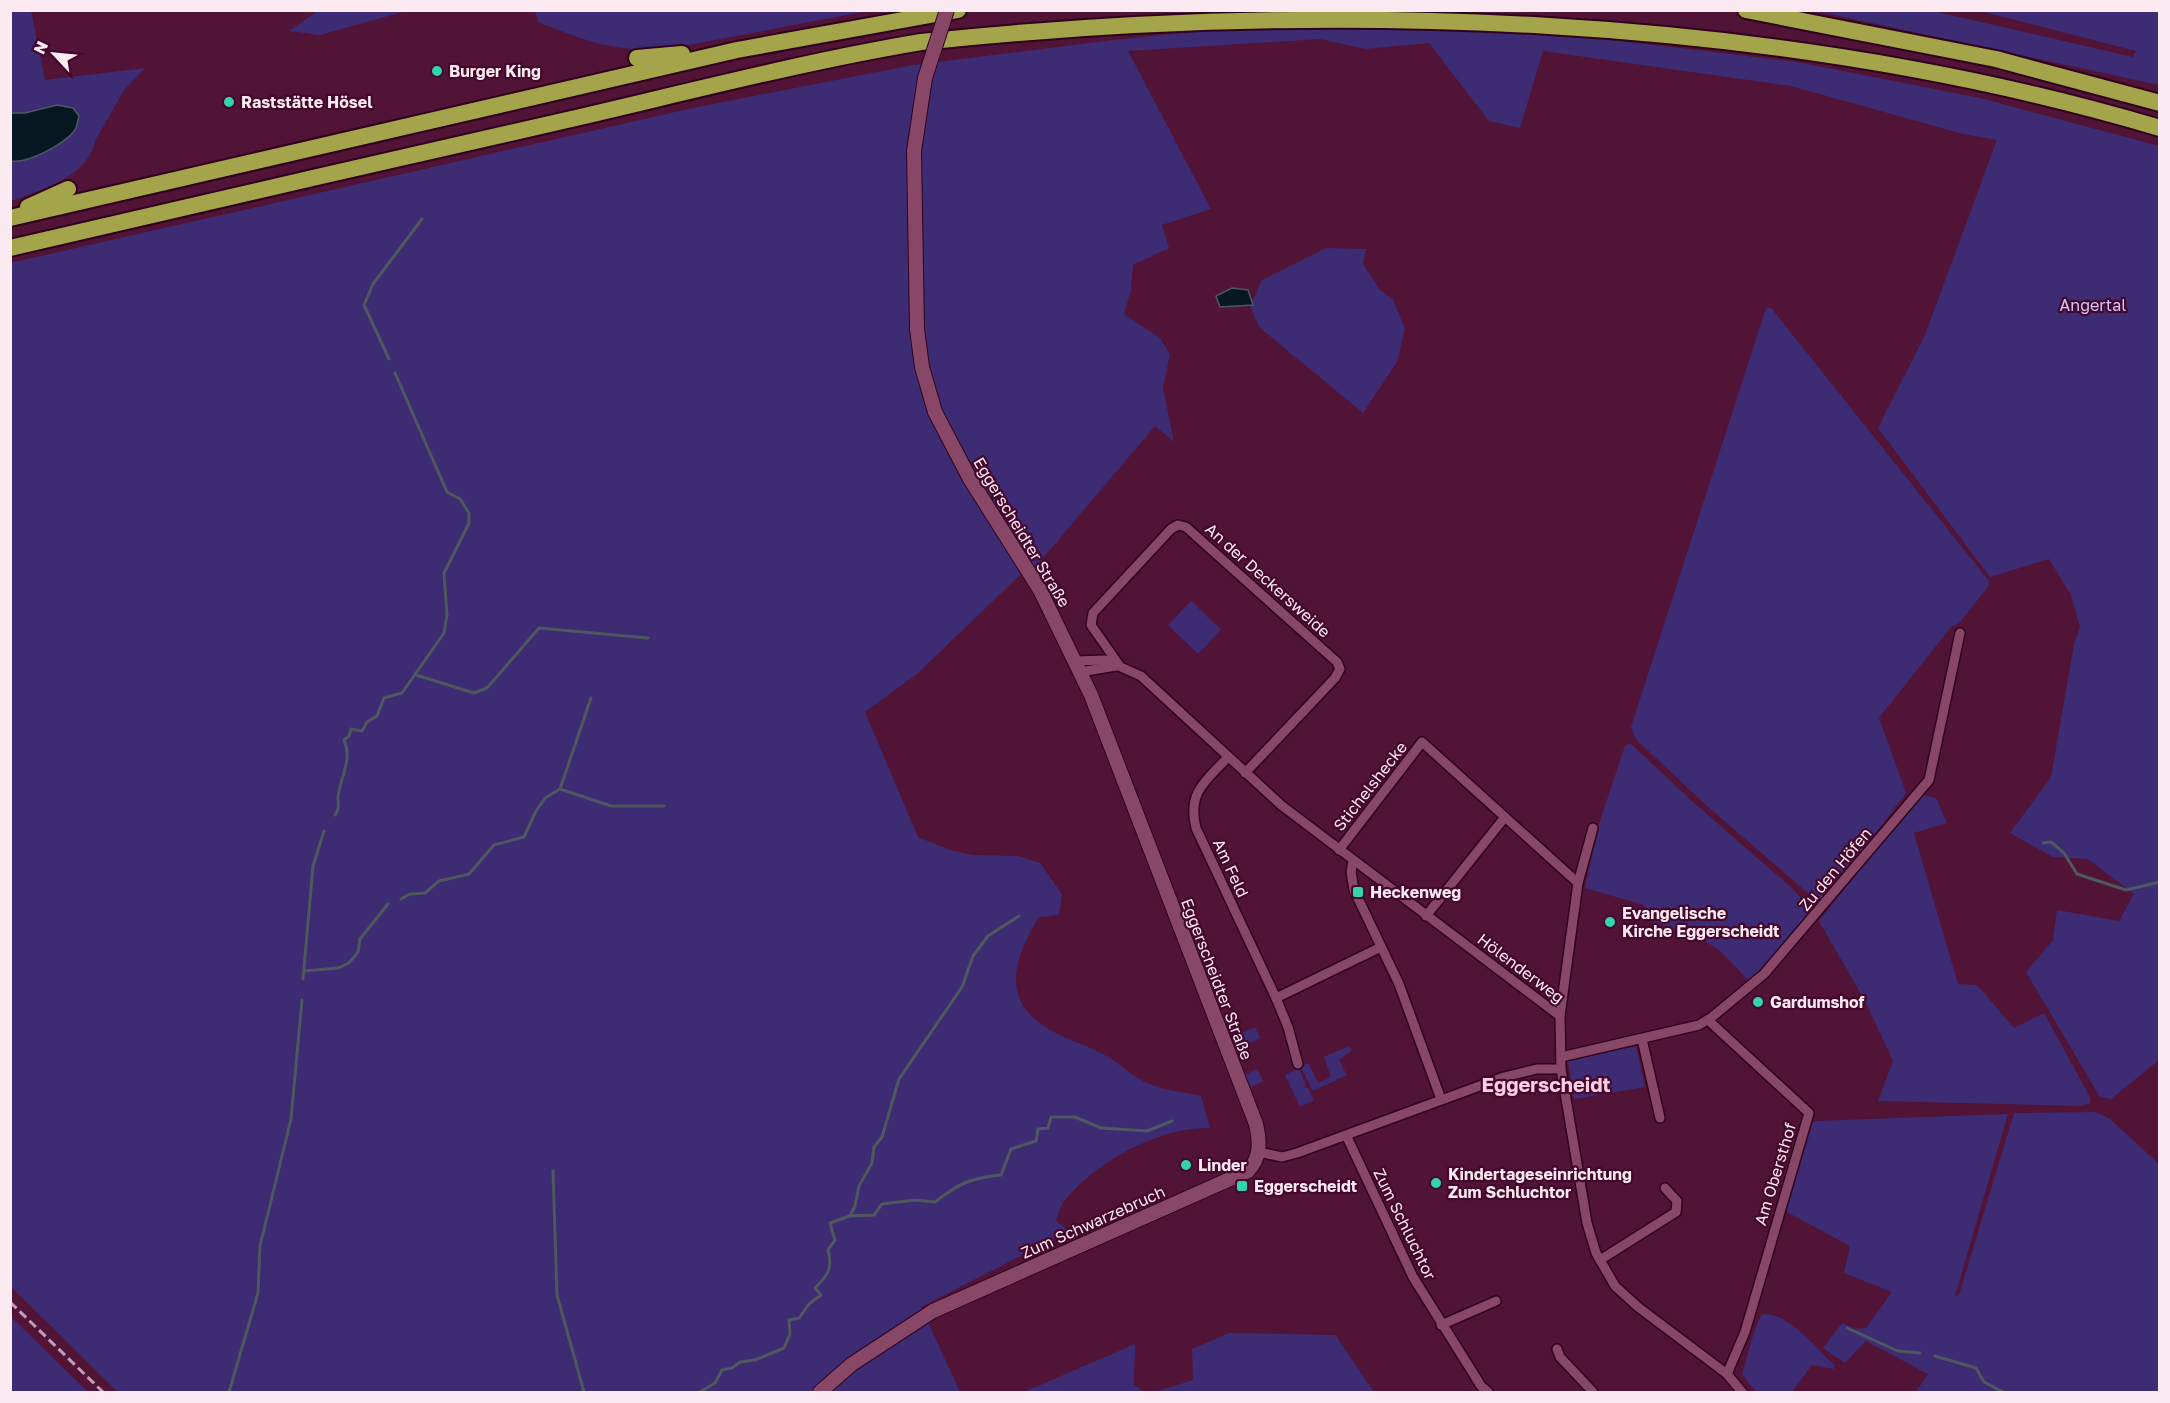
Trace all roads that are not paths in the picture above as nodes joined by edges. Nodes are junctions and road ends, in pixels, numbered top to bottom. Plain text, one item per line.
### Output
1 (946, 10) edge
2 (958, 10) edge
3 (1746, 10) edge
4 (737, 50) junction
5 (637, 58) dead end
6 (2160, 103) edge
7 (2160, 128) edge
8 (68, 189) dead end
9 (10, 216) edge
10 (10, 248) edge
11 (1960, 633) dead end
12 (1119, 665) junction
13 (1078, 666) junction
14 (1228, 757) junction
15 (1245, 773) junction
16 (1505, 818) junction
17 (1593, 828) dead end
18 (1339, 850) junction
19 (1353, 861) junction
20 (1578, 883) junction
21 (1426, 916) junction
22 (1381, 947) junction
23 (1276, 998) junction
24 (1560, 1016) junction
25 (1708, 1020) junction
26 (1642, 1039) junction
27 (1561, 1057) junction
28 (1298, 1064) dead end
29 (1561, 1068) junction
30 (1441, 1098) junction
31 (1660, 1118) dead end
32 (1346, 1135) junction
33 (1259, 1152) junction
34 (1665, 1188) dead end
35 (1600, 1260) junction
36 (1496, 1301) dead end
37 (1441, 1325) junction
38 (1557, 1349) dead end
39 (1727, 1374) junction
40 (1484, 1390) edge
41 (820, 1392) edge
42 (1593, 1392) edge
43 (1742, 1392) edge

1 - 13 street, Eggerscheidter Straße, bridge
2 - 4 highway
3 - 6 highway
4 - 5 highway
4 - 9 highway
7 - 10 highway
8 - 9 highway
11 - 25 street, Zu den Höfen
12 - 13 street, Hölenderweg
12 - 14 street, Hölenderweg
12 - 15 street, An der Deckersweide
13 - 33 street, Eggerscheidter Straße
14 - 15 street, Hölenderweg
14 - 23 street, Am Feld
15 - 18 street, Hölenderweg
16 - 18 street, Stichelshecke
16 - 20 street, Stichelshecke
16 - 21 street
17 - 20 street
18 - 19 street, Hölenderweg
19 - 21 street, Hölenderweg
19 - 22 street
20 - 24 street
21 - 24 street, Hölenderweg
22 - 23 street
22 - 30 street
23 - 28 street, Am Feld
24 - 27 street, Hölenderweg
25 - 26 street, Zu den Höfen
25 - 39 street, Am Obersthof
26 - 27 street, Zu den Höfen
26 - 31 street
27 - 29 street, Hölenderweg
29 - 30 street
29 - 35 street, Hölenderweg
30 - 32 street
32 - 33 street
32 - 37 street, Zum Schluchtor
33 - 41 street, Zum Schwarzebruch
34 - 35 street
35 - 39 street, Hölenderweg
36 - 37 street
37 - 40 street, Zum Schluchtor
38 - 42 street
39 - 43 street, Hölenderweg

